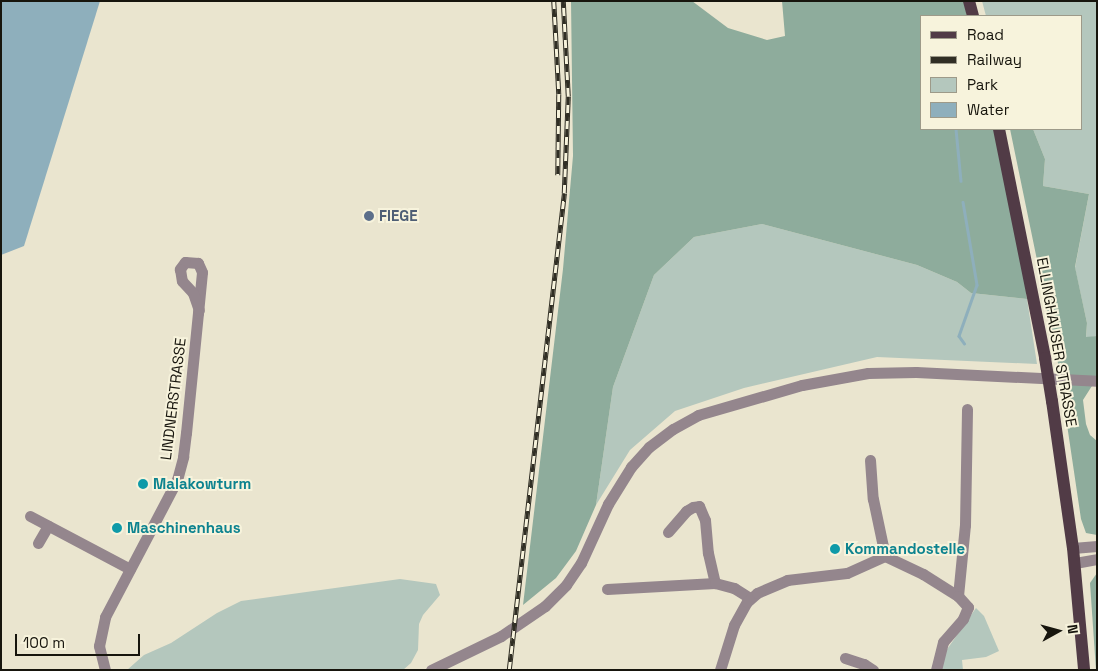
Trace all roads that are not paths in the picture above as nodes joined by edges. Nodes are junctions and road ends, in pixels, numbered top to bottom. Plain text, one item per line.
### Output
1 (969, 1) edge
2 (973, 15) edge
3 (999, 130) edge
4 (199, 310) dead end
5 (1097, 381) edge
6 (968, 409) dead end
7 (870, 460) dead end
8 (30, 516) dead end
9 (48, 526) junction
10 (668, 532) dead end
11 (38, 542) dead end
12 (1097, 546) edge
13 (1073, 548) junction
14 (885, 556) junction
15 (1097, 559) edge
16 (1074, 563) junction
17 (130, 569) junction
18 (715, 582) junction
19 (607, 588) dead end
20 (958, 596) junction
21 (750, 598) junction
22 (845, 658) dead end
23 (105, 670) edge
24 (431, 670) edge
25 (720, 670) edge
26 (873, 670) edge
27 (936, 670) edge
28 (1084, 670) edge

1 - 2 main road
3 - 13 main road, ELLINGHAUSER STRASSE, bridge
4 - 17 street, LINDNERSTRASSE
5 - 24 street
6 - 20 street
7 - 14 street
8 - 9 street
9 - 11 street
9 - 17 street
10 - 18 street
12 - 13 street
13 - 16 main road, ELLINGHAUSER STRASSE
14 - 20 street
14 - 21 street
15 - 16 street
16 - 28 main road, ELLINGHAUSER STRASSE
17 - 23 street, LINDNERSTRASSE
18 - 19 street
18 - 21 street
20 - 27 street
21 - 25 street
22 - 26 street

